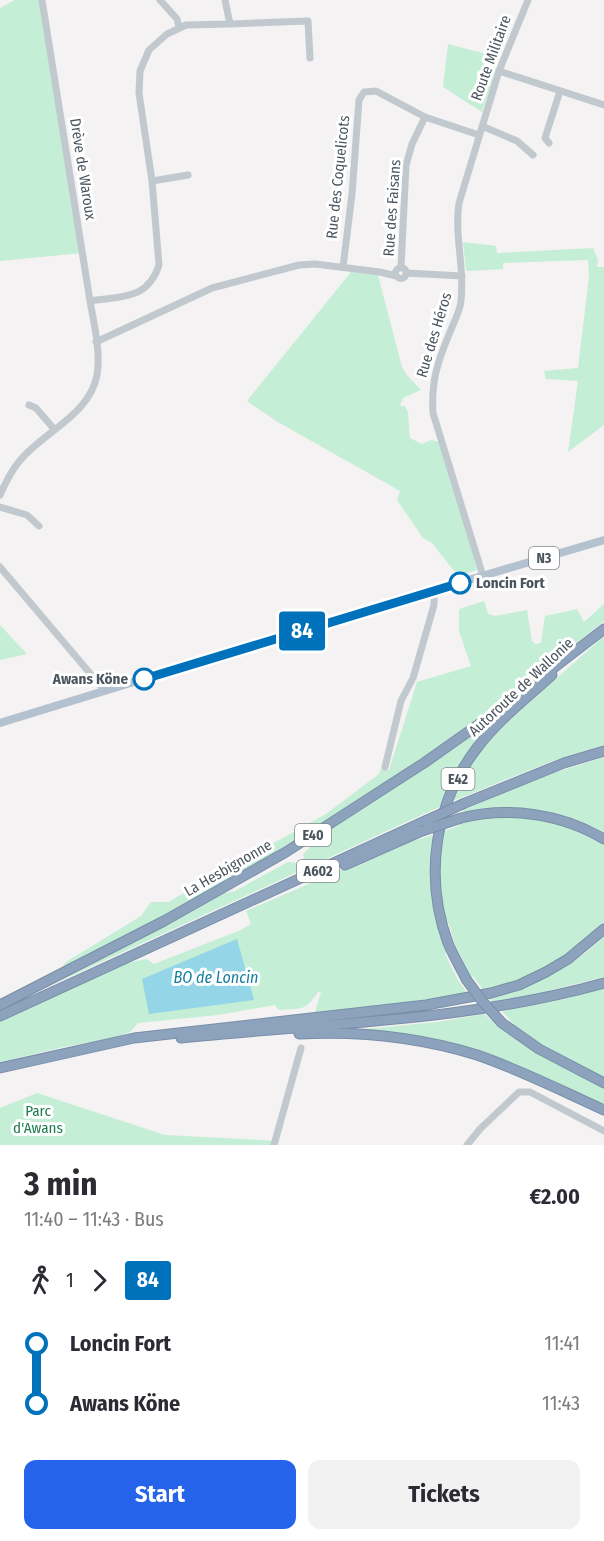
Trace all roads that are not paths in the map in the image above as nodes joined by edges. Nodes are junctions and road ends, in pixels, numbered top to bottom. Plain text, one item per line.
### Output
1 (42, 0) edge
2 (160, 0) edge
3 (225, 0) edge
4 (528, 0) edge
5 (230, 24) junction
6 (179, 27) junction
7 (310, 58) dead end
8 (499, 71) junction
9 (560, 91) junction
10 (604, 105) edge
11 (425, 117) junction
12 (482, 126) junction
13 (479, 135) junction
14 (549, 142) dead end
15 (533, 155) dead end
16 (188, 175) dead end
17 (152, 181) junction
18 (343, 267) junction
19 (404, 270) junction
20 (462, 276) junction
21 (90, 302) junction
22 (96, 342) junction
23 (28, 405) dead end
24 (54, 429) junction
25 (0, 471) edge
26 (7, 480) junction
27 (0, 495) edge
28 (0, 507) edge
29 (39, 526) dead end
30 (604, 540) edge
31 (0, 567) edge
32 (483, 576) junction
33 (434, 591) junction
34 (604, 630) edge
35 (105, 692) junction
36 (0, 723) edge
37 (604, 751) edge
38 (385, 767) dead end
39 (424, 826) junction
40 (604, 839) edge
41 (604, 929) edge
42 (604, 983) edge
43 (0, 1005) edge
44 (0, 1016) edge
45 (252, 1032) junction
46 (122, 1042) junction
47 (301, 1048) dead end
48 (0, 1068) edge
49 (604, 1083) edge
50 (604, 1110) edge
51 (604, 1131) edge
52 (274, 1145) edge
53 (467, 1145) edge

1 - 21 street, Drève de Waroux
2 - 6 street
3 - 5 street
4 - 8 street, Route Militaire
5 - 6 street
5 - 7 street
6 - 17 street
8 - 9 street
8 - 12 street, Route Militaire
9 - 10 street
9 - 14 street
11 - 13 street
11 - 18 street, Rue des Coquelicots
11 - 19 street, Rue des Faisans
12 - 13 street, Route Militaire
12 - 15 street
13 - 20 street, Rue des Héros
16 - 17 street
17 - 21 street
18 - 19 street
18 - 22 street
19 - 20 street
20 - 32 street, Rue des Héros
21 - 22 street, Drève de Waroux
22 - 24 street, Drève de Waroux
23 - 24 street
24 - 26 street, Drève de Waroux
25 - 26 street
26 - 27 street, Drève de Waroux
28 - 29 street
30 - 32 main road, N3
31 - 35 street
32 - 33 main road, N3
33 - 35 main road, N3
33 - 38 street
34 - 43 highway, La Hesbignonne / E40
34 - 49 highway, Autoroute de Wallonie / E42, bridge
35 - 36 main road, N3
37 - 39 highway, bridge
39 - 40 highway, bridge
39 - 44 highway
41 - 46 highway
42 - 45 highway
45 - 46 highway
45 - 50 highway
46 - 48 highway
47 - 52 street
51 - 53 street

